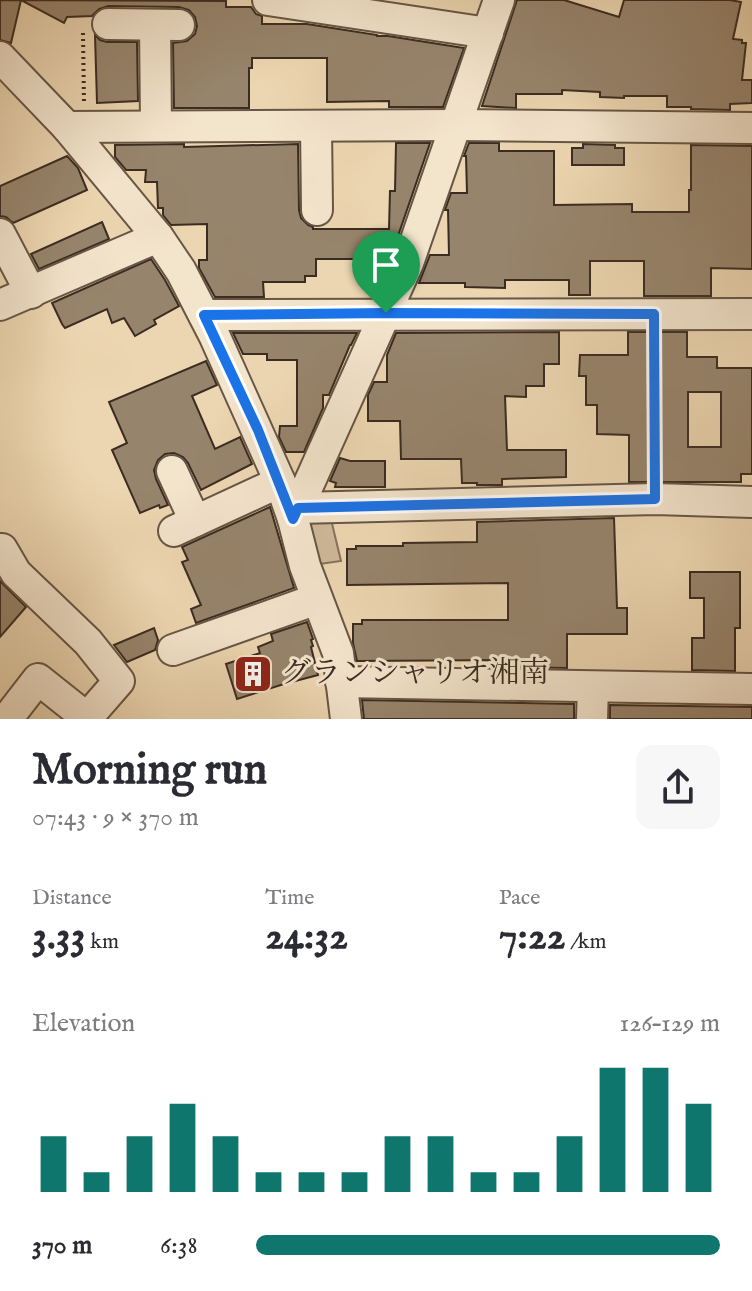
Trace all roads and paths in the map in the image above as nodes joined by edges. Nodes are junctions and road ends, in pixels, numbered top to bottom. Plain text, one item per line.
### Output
1 (268, 0) edge
2 (499, 0) edge
3 (96, 28) joint
4 (488, 33) junction
5 (0, 57) edge
6 (456, 125) junction
7 (156, 126) junction
8 (316, 126) junction
9 (76, 127) junction
10 (752, 128) edge
11 (317, 210) dead end
12 (0, 234) edge
13 (158, 237) junction
14 (31, 293) junction
15 (0, 305) edge
16 (386, 313) junction
17 (654, 314) junction
18 (752, 314) edge
19 (204, 315) junction
20 (172, 471) dead end
21 (280, 482) junction
22 (655, 499) junction
23 (752, 502) edge
24 (296, 513) junction
25 (2, 549) dead end
26 (317, 599) junction
27 (173, 650) dead end
28 (341, 682) junction
29 (593, 687) junction
30 (752, 689) edge
31 (87, 718) edge
32 (7, 719) edge
33 (346, 719) edge
34 (592, 719) edge

1 - 4 street
2 - 4 street
3 - 7 street
3 - 9 path
4 - 6 street
5 - 9 street
6 - 8 street
6 - 10 street
6 - 16 street
7 - 8 street
7 - 9 street
8 - 11 street
9 - 13 street
12 - 14 street
13 - 14 street
13 - 19 street
14 - 15 street
16 - 17 street
16 - 19 street
16 - 24 street
17 - 18 street
17 - 22 path
19 - 21 street
20 - 21 street
21 - 24 street
22 - 23 street
22 - 24 street
24 - 26 street
25 - 31 street
26 - 27 street
26 - 28 street
28 - 29 street
28 - 33 street
29 - 30 street
29 - 34 street
31 - 32 street

